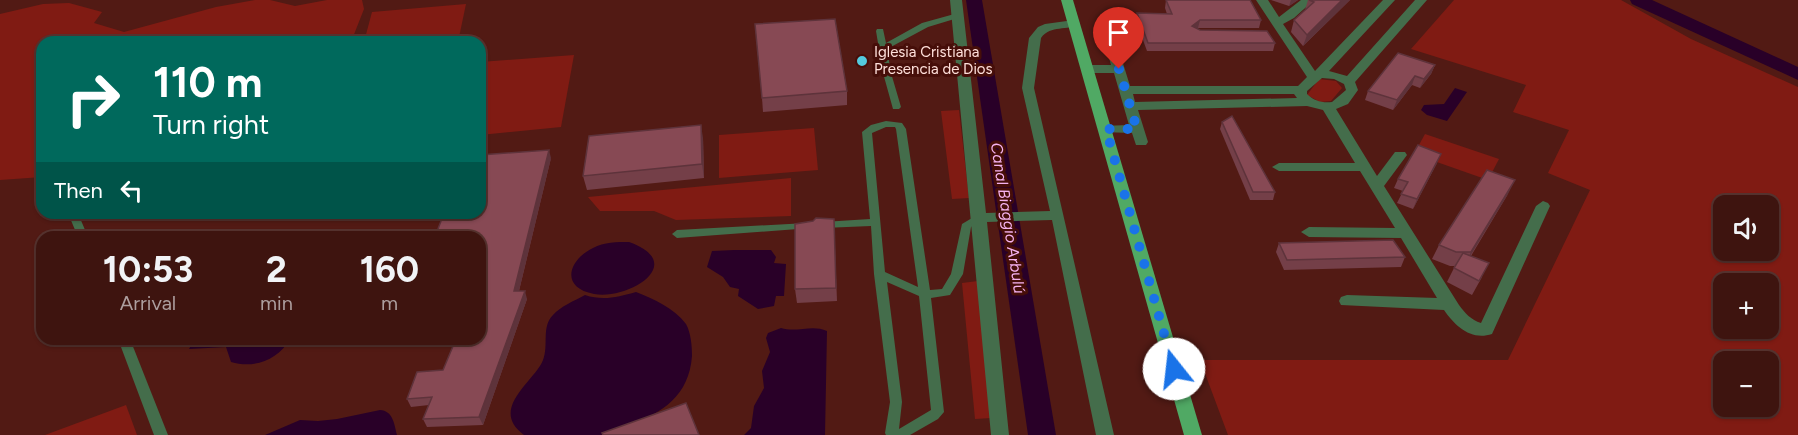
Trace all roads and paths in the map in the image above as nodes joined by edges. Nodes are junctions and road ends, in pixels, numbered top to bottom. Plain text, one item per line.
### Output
1 (1067, 0) edge
2 (1262, 0) edge
3 (1308, 0) edge
4 (1389, 0) edge
5 (1421, 0) edge
6 (957, 7) edge
7 (1074, 23) junction
8 (1277, 30) junction
9 (880, 32) dead end
10 (1112, 47) dead end
11 (883, 48) junction
12 (1088, 69) junction
13 (1119, 69) junction
14 (1316, 76) junction
15 (1349, 82) junction
16 (1125, 90) junction
17 (1301, 90) junction
18 (1310, 102) junction
19 (1131, 106) junction
20 (896, 107) dead end
21 (1328, 107) junction
22 (1106, 129) junction
23 (1400, 155) dead end
24 (1280, 167) dead end
25 (1365, 167) junction
26 (1377, 186) junction
27 (1543, 206) dead end
28 (1058, 215) junction
29 (977, 218) junction
30 (876, 222) junction
31 (1309, 232) dead end
32 (1407, 233) junction
33 (677, 234) dead end
34 (880, 274) junction
35 (925, 294) junction
36 (1347, 301) dead end
37 (1449, 304) junction
38 (126, 345) edge
39 (897, 434) edge
40 (161, 435) edge
41 (1000, 435) edge
42 (1105, 435) edge
43 (1193, 435) edge

1 - 7 main road
2 - 8 street
3 - 8 street
4 - 14 street
5 - 15 street
6 - 11 lane
6 - 29 street
7 - 12 main road
7 - 28 street
8 - 14 street
9 - 11 lane
10 - 13 street
11 - 20 lane
12 - 13 street
12 - 22 main road
13 - 16 street
14 - 15 street
14 - 17 street
15 - 21 street
16 - 17 street
16 - 19 street
17 - 18 street
18 - 19 street
18 - 21 street
19 - 22 street
21 - 25 street
22 - 43 main road
23 - 26 street
24 - 25 street
25 - 26 street
26 - 32 street
27 - 37 street
28 - 29 street
28 - 42 street
29 - 35 lane
29 - 41 street
30 - 33 lane
30 - 34 lane
30 - 35 lane
31 - 32 street
32 - 37 street
34 - 35 lane
34 - 39 lane
35 - 39 lane
36 - 37 street
38 - 40 lane

